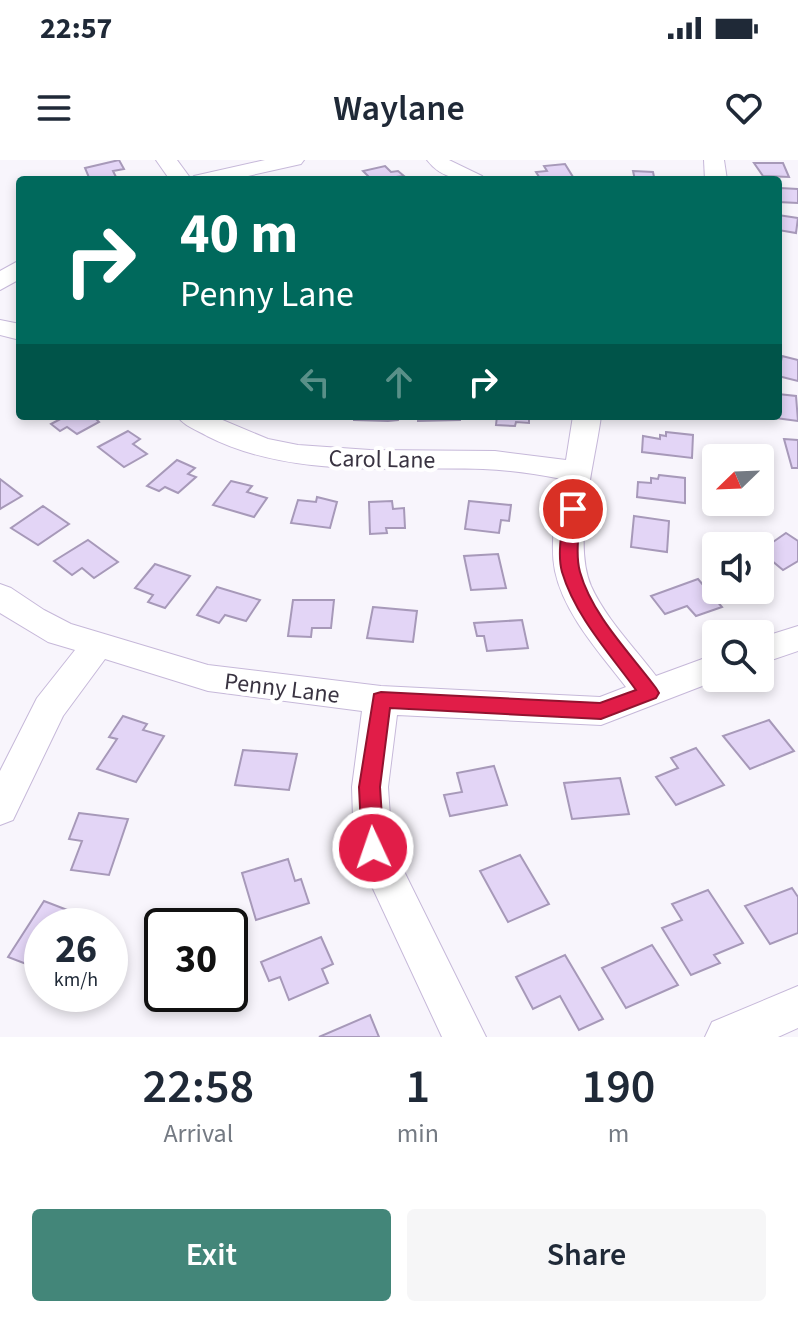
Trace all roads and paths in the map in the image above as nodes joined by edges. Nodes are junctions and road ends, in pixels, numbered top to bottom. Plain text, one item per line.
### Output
1 (294, 160) edge
2 (437, 160) edge
3 (220, 176) edge
4 (465, 176) edge
5 (16, 270) edge
6 (0, 283) edge
7 (200, 420) edge
8 (586, 420) edge
9 (580, 472) junction
10 (0, 596) edge
11 (798, 638) edge
12 (98, 644) junction
13 (774, 646) edge
14 (702, 672) edge
15 (649, 693) junction
16 (381, 700) junction
17 (0, 809) edge
18 (798, 1007) edge
19 (464, 1037) edge
20 (727, 1037) edge

1 - 3 street
2 - 4 street
5 - 6 street
7 - 9 street, Carol Lane
8 - 9 street
9 - 15 street
10 - 12 street, Penny Lane
11 - 13 street
12 - 16 street, Penny Lane
12 - 17 street
14 - 15 street, Penny Lane
15 - 16 street, Penny Lane
16 - 19 street
18 - 20 street

